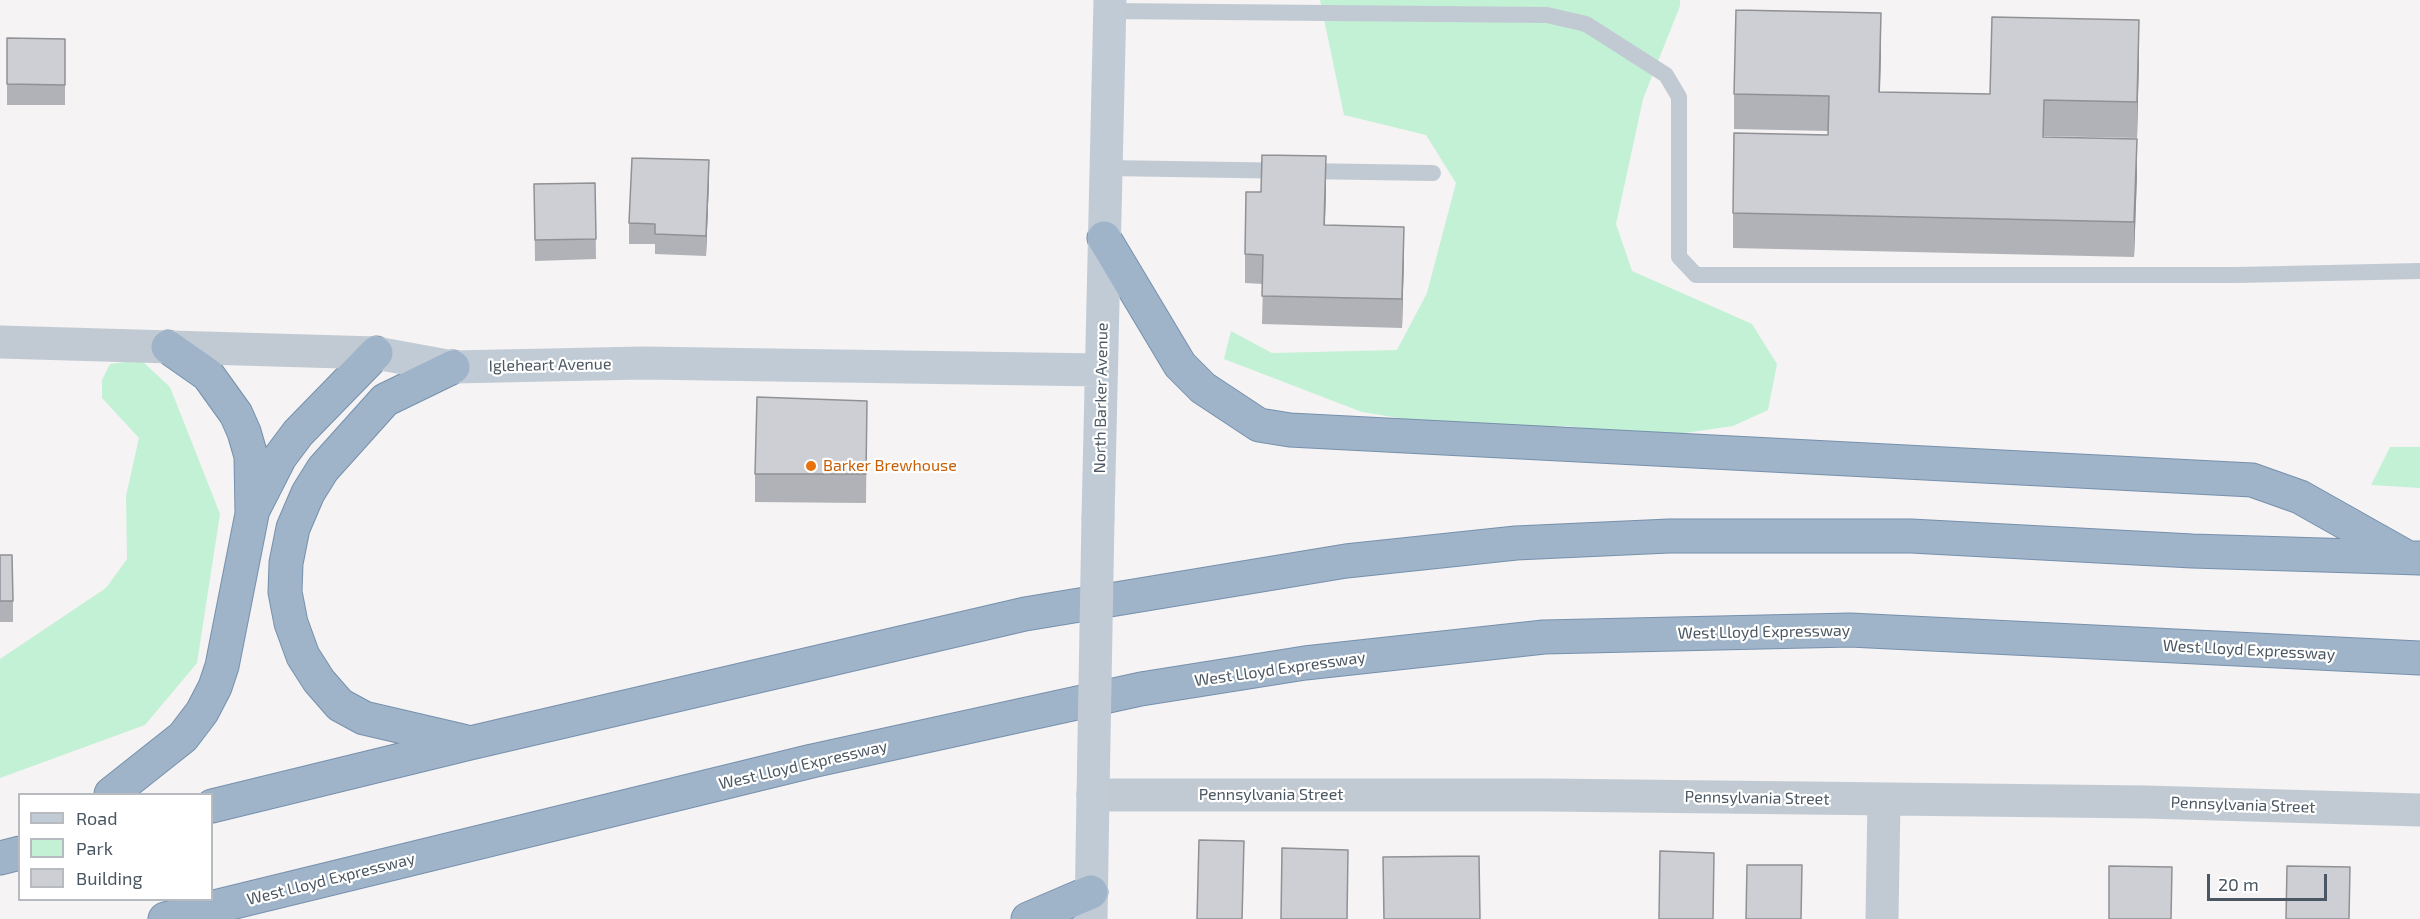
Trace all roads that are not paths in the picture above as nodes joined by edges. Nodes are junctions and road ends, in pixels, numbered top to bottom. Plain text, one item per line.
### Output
1 (1110, 6) edge
2 (1106, 168) junction
3 (1433, 173) dead end
4 (1104, 238) junction
5 (2420, 271) edge
6 (0, 342) edge
7 (168, 347) junction
8 (376, 354) junction
9 (453, 367) junction
10 (1101, 370) junction
11 (252, 514) junction
12 (2414, 558) edge
13 (2420, 658) edge
14 (470, 743) junction
15 (113, 793) edge
16 (1093, 795) junction
17 (1884, 800) junction
18 (213, 806) edge
19 (2420, 810) edge
20 (18, 854) edge
21 (0, 858) edge
22 (1091, 906) edge
23 (165, 919) edge
24 (1028, 919) edge
25 (1882, 919) edge

1 - 2 main road, North Barker Avenue
1 - 5 lane
2 - 3 lane
2 - 4 main road, North Barker Avenue
4 - 10 main road, North Barker Avenue
4 - 12 highway
6 - 7 street, Igleheart Avenue
7 - 8 street, Igleheart Avenue
7 - 11 highway
8 - 9 main road, Igleheart Avenue
8 - 11 highway
9 - 10 main road, Igleheart Avenue
9 - 14 highway
10 - 16 main road, North Barker Avenue, bridge
11 - 15 highway
12 - 14 highway
13 - 23 highway, West Lloyd Expressway
14 - 18 highway
16 - 17 street, Pennsylvania Street
16 - 22 main road, North Barker Avenue
17 - 19 street, Pennsylvania Street
17 - 25 street
20 - 21 highway
22 - 24 highway

